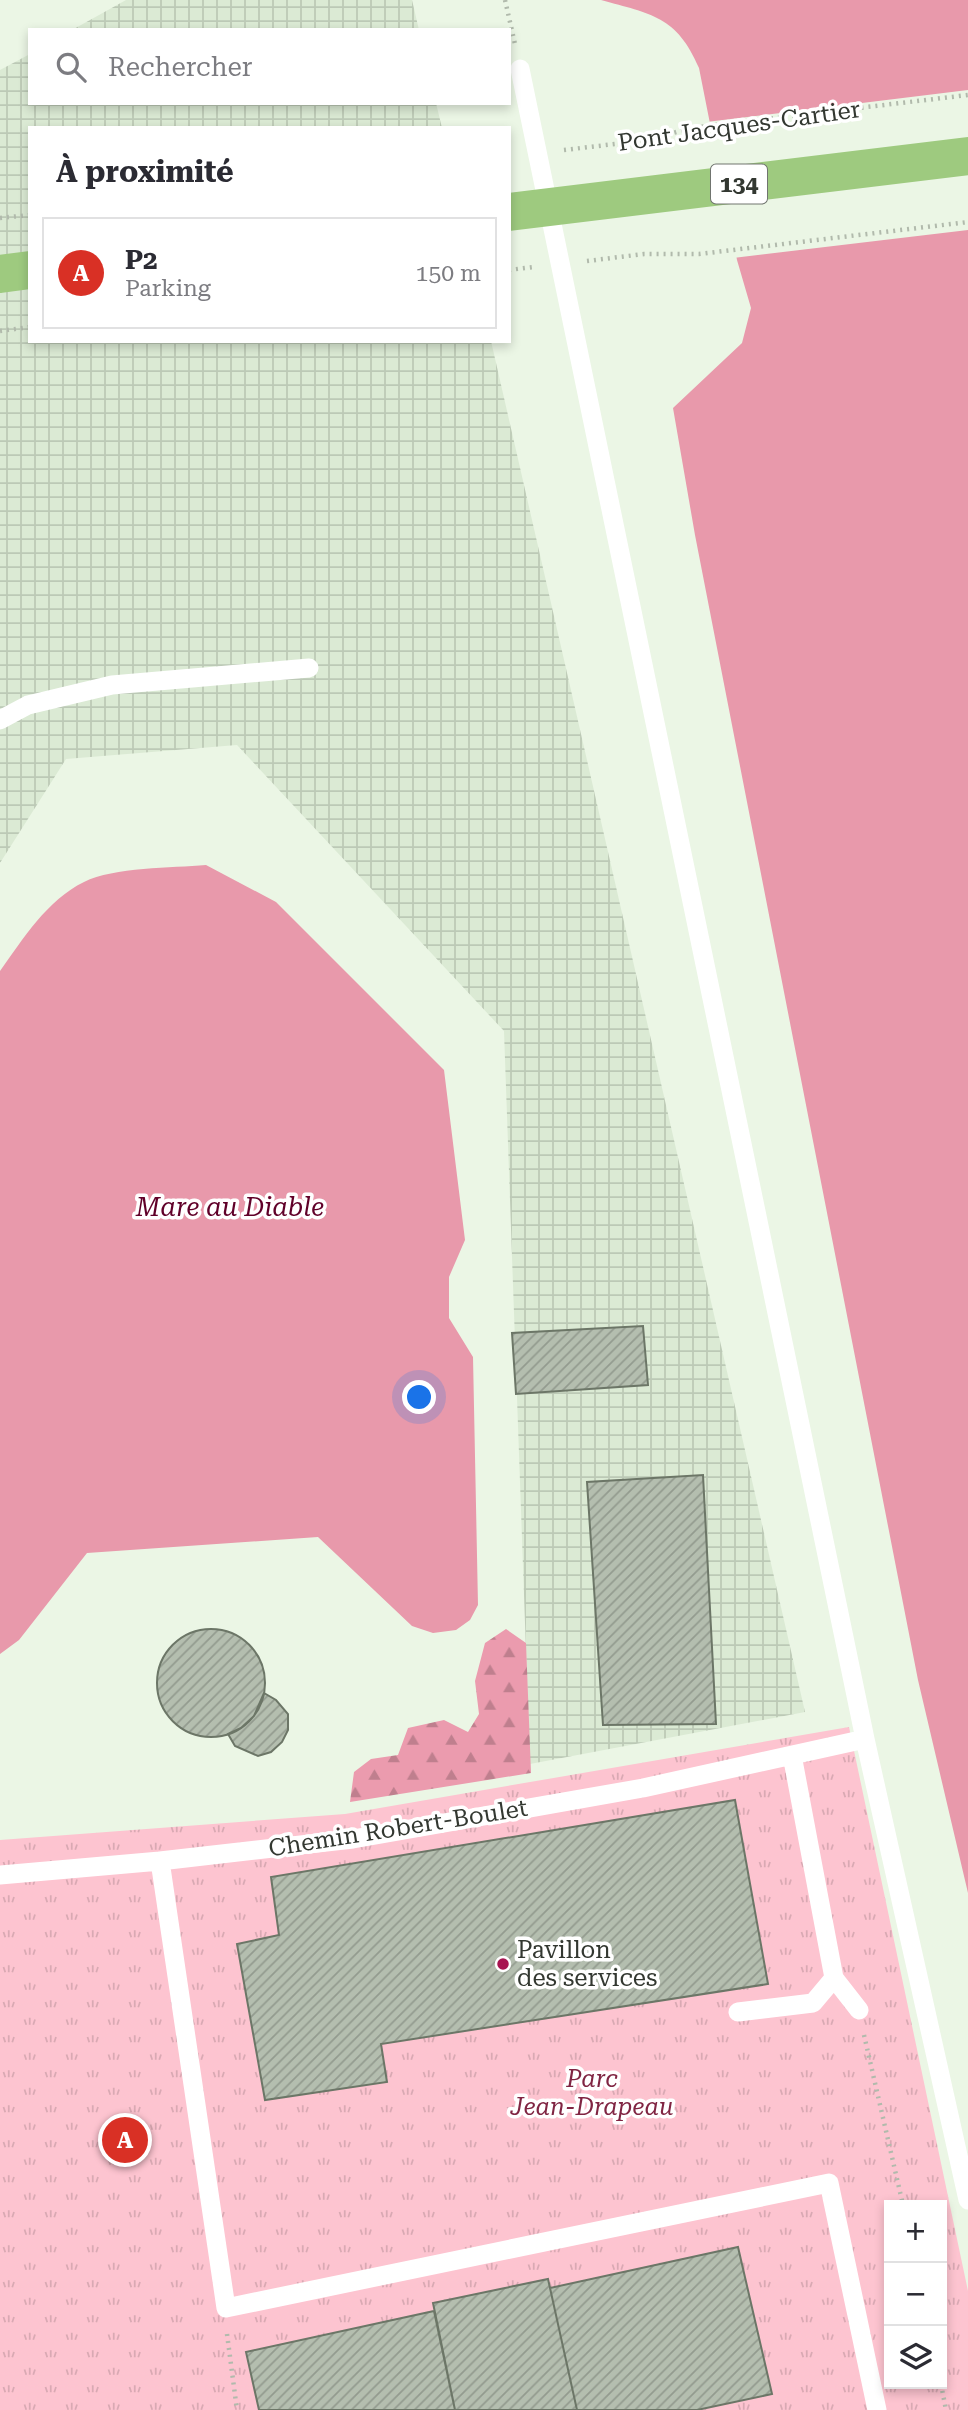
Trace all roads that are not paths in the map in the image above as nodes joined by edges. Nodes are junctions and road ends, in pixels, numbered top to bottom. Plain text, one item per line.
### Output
1 (520, 69) road end
2 (968, 156) edge
3 (511, 212) edge
4 (28, 270) edge
5 (0, 274) edge
6 (309, 668) dead end
7 (0, 720) edge
8 (865, 1739) junction
9 (792, 1755) junction
10 (160, 1861) junction
11 (0, 1875) edge
12 (834, 1978) junction
13 (859, 2010) road end
14 (738, 2012) dead end
15 (968, 2200) edge
16 (877, 2410) edge

1 - 8 lane
2 - 3 main road, 134
4 - 5 main road
6 - 7 lane
8 - 9 lane, Chemin Robert-Boulet
8 - 15 lane
9 - 10 lane, Chemin Robert-Boulet
9 - 12 lane
10 - 11 lane, Chemin Robert-Boulet
10 - 16 lane
12 - 13 lane
12 - 14 lane

